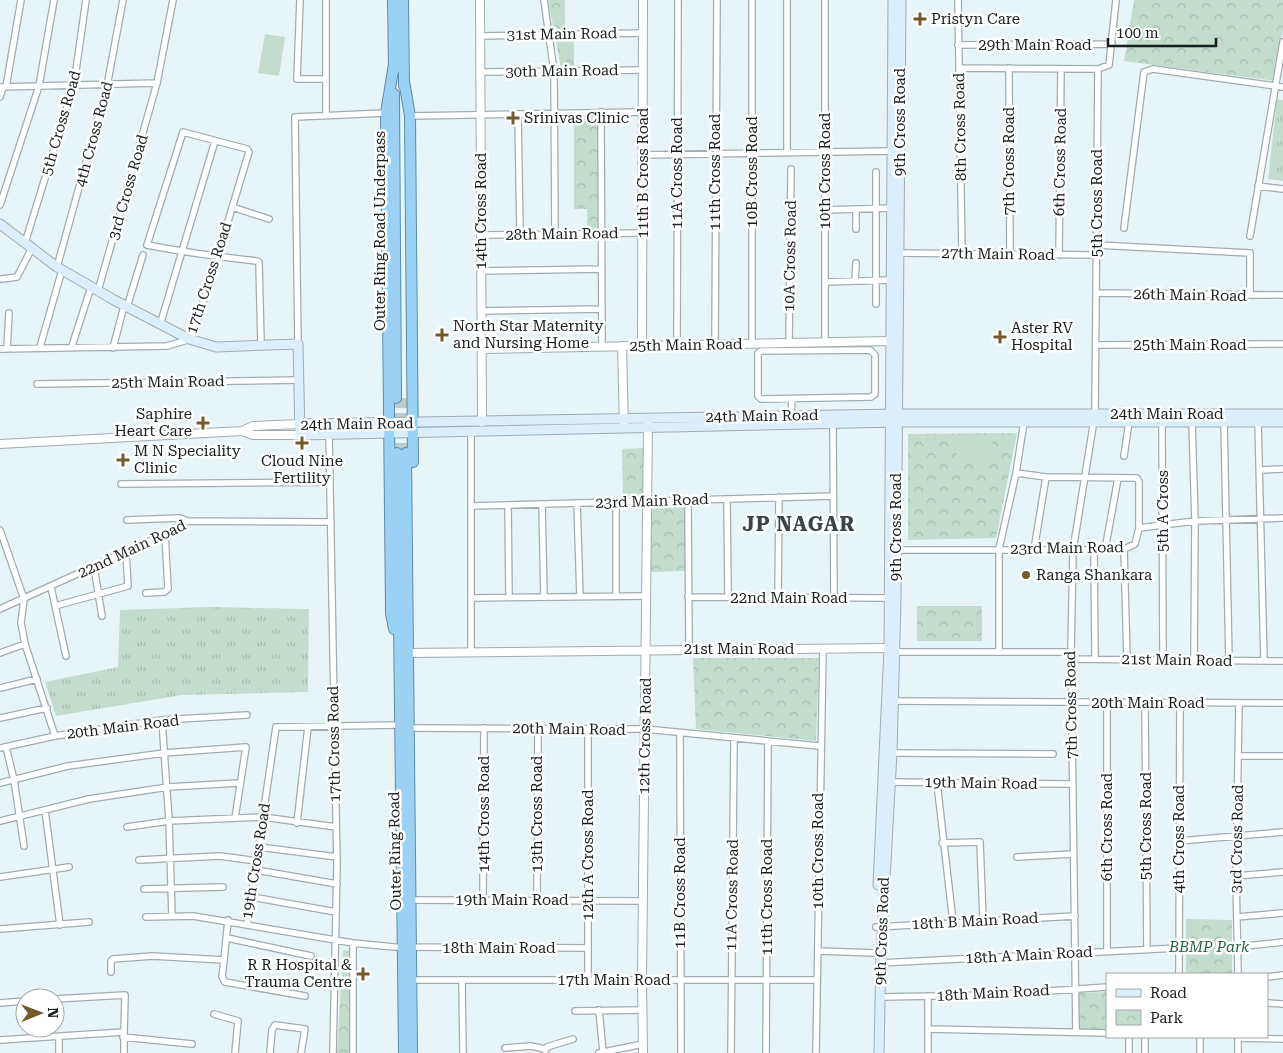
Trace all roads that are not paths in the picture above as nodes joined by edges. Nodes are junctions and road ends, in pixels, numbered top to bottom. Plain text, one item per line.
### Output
1 (21, 0) edge
2 (54, 0) edge
3 (86, 0) edge
4 (123, 0) edge
5 (172, 0) edge
6 (300, 0) edge
7 (326, 0) edge
8 (393, 0) edge
9 (404, 0) edge
10 (480, 0) edge
11 (544, 0) edge
12 (644, 0) edge
13 (678, 0) edge
14 (717, 0) edge
15 (752, 0) edge
16 (787, 0) edge
17 (825, 0) edge
18 (892, 0) edge
19 (901, 0) edge
20 (958, 0) edge
21 (1116, 0) edge
22 (643, 33) junction
23 (550, 34) junction
24 (480, 36) junction
25 (1283, 42) edge
26 (1112, 44) junction
27 (958, 45) junction
28 (394, 64) junction
29 (959, 68) junction
30 (1009, 68) junction
31 (1061, 69) junction
32 (643, 70) junction
33 (1098, 70) junction
34 (554, 71) junction
35 (481, 72) junction
36 (326, 79) junction
37 (404, 81) junction
38 (157, 83) junction
39 (74, 84) junction
40 (39, 86) junction
41 (107, 86) junction
42 (1276, 86) junction
43 (3, 87) edge
44 (1283, 87) edge
45 (0, 97) edge
46 (601, 112) junction
47 (643, 112) junction
48 (386, 113) junction
49 (555, 113) junction
50 (481, 114) junction
51 (518, 114) junction
52 (326, 115) junction
53 (410, 116) junction
54 (215, 141) junction
55 (896, 151) junction
56 (826, 152) junction
57 (787, 153) junction
58 (715, 154) junction
59 (752, 154) junction
60 (643, 155) junction
61 (676, 155) junction
62 (791, 169) dead end
63 (876, 172) dead end
64 (1258, 186) junction
65 (1283, 189) edge
66 (0, 205) edge
67 (232, 208) junction
68 (892, 208) junction
69 (876, 209) junction
70 (825, 210) junction
71 (856, 210) junction
72 (268, 218) dead end
73 (2, 228) edge
74 (1124, 228) dead end
75 (856, 229) dead end
76 (642, 233) junction
77 (520, 234) junction
78 (555, 234) junction
79 (602, 234) junction
80 (481, 235) junction
81 (1250, 236) dead end
82 (1097, 245) junction
83 (28, 246) junction
84 (182, 252) junction
85 (895, 253) junction
86 (962, 254) junction
87 (1010, 254) junction
88 (143, 255) dead end
89 (1059, 255) junction
90 (1097, 255) junction
91 (217, 256) junction
92 (856, 263) dead end
93 (60, 268) junction
94 (602, 269) junction
95 (481, 271) junction
96 (2, 279) dead end
97 (891, 280) junction
98 (855, 281) junction
99 (876, 281) junction
100 (826, 282) junction
101 (95, 289) junction
102 (1097, 294) junction
103 (1250, 295) junction
104 (1283, 295) edge
105 (876, 304) dead end
106 (126, 307) junction
107 (602, 309) junction
108 (481, 311) junction
109 (9, 313) dead end
110 (160, 325) junction
111 (191, 340) junction
112 (890, 341) junction
113 (825, 342) junction
114 (836, 342) junction
115 (789, 343) junction
116 (298, 344) junction
117 (715, 344) junction
118 (752, 344) junction
119 (1283, 344) edge
120 (261, 345) junction
121 (677, 345) junction
122 (1096, 345) junction
123 (72, 346) junction
124 (622, 346) junction
125 (642, 346) junction
126 (40, 347) junction
127 (602, 347) junction
128 (113, 348) junction
129 (0, 349) edge
130 (7, 349) junction
131 (482, 349) junction
132 (836, 350) junction
133 (299, 380) junction
134 (37, 384) dead end
135 (792, 399) junction
136 (1283, 414) edge
137 (791, 416) junction
138 (893, 418) junction
139 (1094, 418) junction
140 (482, 422) junction
141 (1024, 422) junction
142 (1129, 422) junction
143 (1162, 422) junction
144 (1192, 422) junction
145 (1224, 422) junction
146 (1258, 422) junction
147 (1283, 422) edge
148 (648, 423) junction
149 (300, 424) junction
150 (624, 424) junction
151 (832, 424) junction
152 (389, 428) junction
153 (412, 428) junction
154 (242, 432) junction
155 (472, 432) junction
156 (330, 434) junction
157 (300, 435) junction
158 (0, 444) edge
159 (401, 453) tunnel mouth
160 (1124, 456) dead end
161 (1283, 469) edge
162 (1260, 470) junction
163 (1016, 473) junction
164 (1046, 477) junction
165 (1118, 478) junction
166 (1085, 479) junction
167 (330, 482) junction
168 (121, 484) dead end
169 (833, 496) junction
170 (779, 497) junction
171 (727, 499) junction
172 (688, 500) junction
173 (648, 501) junction
174 (616, 502) junction
175 (577, 503) junction
176 (542, 504) junction
177 (508, 505) junction
178 (472, 506) junction
179 (1283, 518) edge
180 (1260, 519) junction
181 (127, 520) dead end
182 (1226, 520) junction
183 (188, 521) junction
184 (1196, 521) junction
185 (331, 522) junction
186 (1164, 523) junction
187 (1139, 528) junction
188 (0, 530) edge
189 (165, 534) junction
190 (1124, 548) junction
191 (999, 549) junction
192 (1094, 549) junction
193 (896, 550) junction
194 (1034, 550) junction
195 (1073, 550) junction
196 (1105, 550) junction
197 (7, 552) junction
198 (126, 552) junction
199 (0, 553) edge
200 (94, 567) junction
201 (51, 587) junction
202 (146, 592) dead end
203 (98, 594) junction
204 (580, 596) junction
205 (616, 596) junction
206 (647, 596) junction
207 (509, 597) junction
208 (544, 597) junction
209 (688, 597) junction
210 (728, 597) junction
211 (472, 598) junction
212 (778, 598) junction
213 (834, 598) junction
214 (889, 598) junction
215 (24, 599) junction
216 (55, 606) junction
217 (0, 609) edge
218 (102, 616) dead end
219 (25, 644) junction
220 (689, 649) junction
221 (822, 649) junction
222 (892, 649) junction
223 (404, 650) junction
224 (647, 651) junction
225 (471, 652) junction
226 (999, 652) junction
227 (1071, 652) junction
228 (0, 653) edge
229 (66, 656) dead end
230 (1071, 659) junction
231 (1095, 659) junction
232 (1127, 659) junction
233 (1163, 660) junction
234 (1194, 660) junction
235 (1229, 660) junction
236 (1264, 661) junction
237 (1283, 661) edge
238 (37, 679) junction
239 (0, 688) edge
240 (893, 701) junction
241 (1071, 702) junction
242 (1106, 702) junction
243 (1145, 703) junction
244 (1180, 703) junction
245 (1239, 703) junction
246 (1283, 703) edge
247 (47, 708) junction
248 (247, 715) dead end
249 (0, 718) edge
250 (162, 720) junction
251 (276, 727) joint
252 (308, 727) junction
253 (334, 727) junction
254 (404, 727) junction
255 (484, 728) junction
256 (538, 728) junction
257 (588, 729) junction
258 (645, 729) junction
259 (680, 733) junction
260 (55, 736) junction
261 (734, 738) junction
262 (768, 741) junction
263 (819, 746) junction
264 (3, 748) edge
265 (164, 753) junction
266 (888, 753) junction
267 (1052, 754) dead end
268 (1238, 756) junction
269 (1283, 756) edge
270 (14, 780) junction
271 (890, 782) junction
272 (0, 783) edge
273 (240, 783) junction
274 (937, 783) junction
275 (1072, 784) junction
276 (168, 787) junction
277 (45, 810) junction
278 (21, 817) junction
279 (234, 818) junction
280 (263, 818) junction
281 (0, 821) edge
282 (169, 822) junction
283 (297, 823) junction
284 (127, 827) dead end
285 (336, 827) junction
286 (1283, 832) edge
287 (1237, 838) junction
288 (1179, 841) junction
289 (942, 844) junction
290 (24, 846) dead end
291 (259, 847) junction
292 (1074, 854) junction
293 (337, 857) junction
294 (1017, 857) dead end
295 (171, 858) junction
296 (139, 860) dead end
297 (257, 860) junction
298 (69, 867) dead end
299 (53, 868) junction
300 (256, 870) junction
301 (1283, 872) edge
302 (1236, 876) junction
303 (0, 877) edge
304 (337, 884) junction
305 (171, 887) junction
306 (223, 887) dead end
307 (144, 889) dead end
308 (252, 897) junction
309 (410, 900) junction
310 (483, 900) junction
311 (537, 900) junction
312 (588, 900) junction
313 (643, 901) junction
314 (336, 912) junction
315 (1283, 913) edge
316 (172, 916) junction
317 (1075, 916) junction
318 (146, 917) dead end
319 (1237, 917) junction
320 (228, 920) junction
321 (983, 920) junction
322 (89, 922) dead end
323 (953, 922) junction
324 (60, 925) junction
325 (247, 925) junction
326 (879, 927) junction
327 (0, 928) edge
328 (227, 938) junction
329 (336, 939) junction
330 (1283, 942) edge
331 (353, 943) junction
332 (1237, 947) junction
333 (407, 948) junction
334 (588, 948) junction
335 (1178, 948) junction
336 (1147, 950) junction
337 (818, 951) junction
338 (1107, 951) junction
339 (1075, 952) junction
340 (876, 953) junction
341 (311, 956) dead end
342 (224, 960) junction
343 (880, 963) junction
344 (111, 972) dead end
345 (1179, 973) edge
346 (1238, 973) edge
347 (1283, 975) edge
348 (1268, 977) edge
349 (411, 980) junction
350 (462, 980) junction
351 (588, 980) junction
352 (642, 980) junction
353 (680, 980) junction
354 (732, 980) junction
355 (767, 980) junction
356 (817, 980) junction
357 (1106, 987) edge
358 (1076, 989) junction
359 (305, 996) dead end
360 (928, 996) junction
361 (880, 997) junction
362 (65, 998) edge
363 (15, 1002) edge
364 (0, 1003) edge
365 (1268, 1003) edge
366 (1283, 1004) edge
367 (599, 1010) junction
368 (643, 1010) junction
369 (575, 1011) dead end
370 (214, 1014) dead end
371 (928, 1029) junction
372 (1076, 1032) junction
373 (1106, 1033) edge
374 (123, 1035) junction
375 (59, 1038) joint
376 (65, 1038) edge
377 (1129, 1038) edge
378 (1144, 1038) edge
379 (1200, 1038) edge
380 (1238, 1038) edge
381 (573, 1039) dead end
382 (1283, 1039) edge
383 (0, 1040) edge
384 (192, 1044) dead end
385 (643, 1044) junction
386 (505, 1048) dead end
387 (545, 1051) edge
388 (601, 1052) edge
389 (59, 1053) edge
390 (124, 1053) edge
391 (234, 1053) edge
392 (270, 1053) edge
393 (301, 1053) edge
394 (332, 1053) edge
395 (353, 1053) edge
396 (404, 1053) edge
397 (412, 1053) edge
398 (463, 1053) edge
399 (643, 1053) edge
400 (681, 1053) edge
401 (731, 1053) edge
402 (766, 1053) edge
403 (816, 1053) edge
404 (874, 1053) edge
405 (879, 1053) edge
406 (928, 1053) edge
407 (1129, 1053) edge
408 (1145, 1053) edge
409 (1200, 1053) edge
410 (1238, 1053) edge

1 - 43 street
2 - 40 street
3 - 39 street, 5th Cross Road
4 - 41 street, 4th Cross Road
5 - 38 street, 3rd Cross Road
6 - 36 street
7 - 36 street
8 - 28 highway
9 - 37 highway
10 - 24 street, 14th Cross Road
11 - 23 street
12 - 22 street, 11th B Cross Road
13 - 61 street, 11A Cross Road
14 - 58 street, 11th Cross Road
15 - 59 street, 10B Cross Road
16 - 57 street
17 - 56 street, 10th Cross Road
18 - 55 main road, 9th Cross Road
19 - 55 main road, 9th Cross Road
20 - 27 street, 8th Cross Road
21 - 26 street
22 - 23 street, 31st Main Road
22 - 32 street, 11th B Cross Road
23 - 24 street, 31st Main Road
23 - 34 street
24 - 35 street, 14th Cross Road
25 - 42 street
26 - 27 street, 29th Main Road
26 - 33 street
27 - 29 street, 8th Cross Road
28 - 37 highway, Outer Ring Road Underpass
28 - 48 highway
29 - 30 street
29 - 86 street, 8th Cross Road
30 - 31 street
30 - 87 street, 7th Cross Road
31 - 33 street
31 - 89 street, 6th Cross Road
32 - 34 street, 30th Main Road
32 - 47 street, 11th B Cross Road
33 - 82 street, 5th Cross Road
34 - 35 street, 30th Main Road
34 - 49 street
35 - 50 street, 14th Cross Road
36 - 52 street
37 - 53 highway
38 - 41 street
38 - 101 street, 3rd Cross Road
39 - 40 street
39 - 41 street
39 - 83 street, 5th Cross Road
40 - 43 street
40 - 66 street
41 - 93 street, 4th Cross Road
42 - 44 street
42 - 64 street
42 - 74 street
43 - 45 street
46 - 47 street
46 - 49 street
46 - 79 street
47 - 60 street, 11th B Cross Road
48 - 52 street
48 - 152 highway
49 - 51 street
49 - 78 street
50 - 51 street
50 - 53 street
50 - 80 street, 14th Cross Road
51 - 77 street
52 - 116 street
53 - 153 highway
54 - 67 street, 17th Cross Road
54 - 84 street
54 - 84 street
55 - 56 street
55 - 68 main road, 9th Cross Road
55 - 85 main road, 9th Cross Road
56 - 57 street
56 - 70 street, 10th Cross Road
57 - 59 street
58 - 59 street
58 - 61 street
58 - 117 street, 11th Cross Road
59 - 118 street, 10B Cross Road
60 - 61 street
60 - 76 street, 11th B Cross Road
61 - 121 street, 11A Cross Road
62 - 115 street, 10A Cross Road
63 - 69 street
64 - 65 street
64 - 81 street
67 - 72 street
67 - 91 street, 17th Cross Road
68 - 69 street
68 - 85 main road, 9th Cross Road
69 - 71 street
69 - 99 street
70 - 71 street
70 - 100 street, 10th Cross Road
71 - 75 street
73 - 83 main road
76 - 79 street, 28th Main Road
76 - 125 street, 11th B Cross Road
77 - 78 street, 28th Main Road
77 - 80 street, 28th Main Road
78 - 79 street, 28th Main Road
79 - 94 street
80 - 95 street, 14th Cross Road
82 - 90 street, 5th Cross Road
82 - 103 street
83 - 93 main road
83 - 96 street, 5th Cross Road
84 - 91 street
84 - 110 street
85 - 86 street, 27th Main Road
85 - 97 main road, 9th Cross Road
85 - 138 main road, 9th Cross Road
86 - 87 street, 27th Main Road
87 - 89 street, 27th Main Road
88 - 106 street
89 - 90 street, 27th Main Road
90 - 102 street, 5th Cross Road
91 - 111 street, 17th Cross Road
91 - 120 street
92 - 98 street
93 - 101 main road
93 - 126 street, 4th Cross Road
94 - 95 street
94 - 107 street
95 - 108 street, 14th Cross Road
97 - 99 street
97 - 112 main road, 9th Cross Road
98 - 99 street
98 - 100 street
99 - 105 street
100 - 113 street, 10th Cross Road
101 - 106 main road
101 - 123 street, 3rd Cross Road
102 - 103 street, 26th Main Road
102 - 122 street, 5th Cross Road
103 - 104 street, 26th Main Road
106 - 110 main road
106 - 128 street
107 - 108 street
107 - 127 street
108 - 131 street, 14th Cross Road
109 - 130 street
110 - 111 main road
111 - 120 main road
111 - 128 street, 17th Cross Road
112 - 114 street, 25th Main Road
112 - 138 main road, 9th Cross Road
113 - 114 street, 25th Main Road
113 - 115 street, 25th Main Road
114 - 132 street
115 - 118 street, 25th Main Road
116 - 120 main road
116 - 133 main road
117 - 118 street, 25th Main Road
117 - 121 street, 25th Main Road
119 - 122 street, 25th Main Road
121 - 125 street, 25th Main Road
122 - 139 street, 5th Cross Road
123 - 126 street, 17th Cross Road
123 - 128 street, 17th Cross Road
124 - 125 street, 25th Main Road
124 - 127 street, 25th Main Road
124 - 150 street
126 - 130 street, 17th Cross Road
127 - 131 street, 25th Main Road
129 - 130 street, 17th Cross Road
131 - 140 street, 14th Cross Road
132 - 135 street
132 - 135 street
133 - 134 street, 25th Main Road
133 - 149 main road
135 - 137 street
136 - 139 main road, 24th Main Road
137 - 138 main road, 24th Main Road
137 - 148 main road, 24th Main Road
138 - 139 main road, 24th Main Road
138 - 141 main road, 24th Main Road
138 - 151 main road, 24th Main Road
138 - 193 main road, 9th Cross Road
138 - 214 main road, 9th Cross Road
139 - 141 main road, 24th Main Road
139 - 142 main road, 24th Main Road
139 - 166 street, 7th Cross Road
140 - 150 main road, 24th Main Road
140 - 153 main road, 24th Main Road
141 - 163 street
142 - 143 main road, 24th Main Road
142 - 160 street
143 - 144 main road, 24th Main Road
143 - 186 street, 5th A Cross
144 - 145 main road, 24th Main Road
144 - 184 street
145 - 146 main road, 24th Main Road
145 - 182 street
146 - 147 main road, 24th Main Road
146 - 162 street
148 - 150 main road, 24th Main Road
148 - 151 main road, 24th Main Road
148 - 173 street, 12th Cross Road
149 - 152 main road, 24th Main Road
149 - 154 street, 24th Main Road
149 - 157 main road
150 - 155 main road, 24th Main Road
151 - 169 street
152 - 153 main road, 24th Main Road
152 - 156 main road, 24th Main Road
152 - 223 highway
153 - 155 main road, 24th Main Road
153 - 223 highway
154 - 157 street, 24th Main Road
154 - 158 street, 24th Main Road
155 - 178 street
156 - 157 main road, 24th Main Road
156 - 167 street, 17th Cross Road
159 - 223 highway
161 - 162 street
162 - 180 street
163 - 164 street
163 - 191 street
164 - 166 street
164 - 194 street
165 - 166 street
165 - 187 street
165 - 196 street
166 - 195 street, 7th Cross Road
167 - 168 street
167 - 185 street, 17th Cross Road
169 - 170 street, 23rd Main Road
169 - 213 street
170 - 171 street, 23rd Main Road
170 - 212 street
171 - 172 street, 23rd Main Road
171 - 210 street
172 - 173 street, 23rd Main Road
172 - 209 street
173 - 174 street, 23rd Main Road
173 - 206 street, 12th Cross Road
174 - 175 street, 23rd Main Road
174 - 205 street
175 - 176 street, 23rd Main Road
175 - 204 street
176 - 177 street, 23rd Main Road
176 - 208 street
177 - 178 street, 23rd Main Road
177 - 207 street
178 - 211 street
179 - 180 street, 23rd Main Road
180 - 182 street, 23rd Main Road
180 - 236 street
181 - 183 street
182 - 184 street, 23rd Main Road
182 - 235 street
183 - 185 street, 22nd Main Road
183 - 189 street, 22nd Main Road
184 - 186 street, 23rd Main Road
184 - 234 street
185 - 253 street, 17th Cross Road
186 - 187 street, 23rd Main Road
186 - 233 street, 5th A Cross
187 - 190 street, 23rd Main Road
188 - 197 street
189 - 198 street, 22nd Main Road
189 - 202 street
190 - 196 street, 23rd Main Road
190 - 232 street
191 - 193 street, 23rd Main Road
191 - 194 street, 23rd Main Road
191 - 226 street
192 - 195 street, 23rd Main Road
192 - 196 street, 23rd Main Road
192 - 231 street
193 - 222 main road, 9th Cross Road
194 - 195 street, 23rd Main Road
195 - 227 street, 7th Cross Road
197 - 199 street
197 - 215 street
198 - 200 street, 22nd Main Road
198 - 203 street
200 - 201 street, 22nd Main Road
200 - 203 street
201 - 215 street, 22nd Main Road
201 - 216 street
203 - 216 street
203 - 218 street
204 - 205 street
204 - 208 street
205 - 206 street
206 - 224 street, 12th Cross Road
207 - 208 street
207 - 211 street
209 - 210 street, 22nd Main Road
209 - 220 street
210 - 212 street, 22nd Main Road
211 - 225 street
212 - 213 street, 22nd Main Road
213 - 214 street, 22nd Main Road
214 - 222 main road, 9th Cross Road
215 - 217 street, 22nd Main Road
215 - 219 street
216 - 229 street
219 - 228 street
219 - 238 street
220 - 221 street, 21st Main Road
220 - 224 street, 21st Main Road
221 - 222 street, 21st Main Road
221 - 263 street, 10th Cross Road
222 - 226 street, 21st Main Road
222 - 240 main road, 9th Cross Road
222 - 266 main road, 9th Cross Road
223 - 225 street, 21st Main Road
223 - 254 highway, Outer Ring Road
224 - 225 street, 21st Main Road
224 - 258 street, 12th Cross Road
226 - 227 street, 21st Main Road
227 - 230 street, 7th Cross Road
230 - 231 street, 21st Main Road
230 - 241 street, 7th Cross Road
231 - 232 street, 21st Main Road
232 - 233 street, 21st Main Road
233 - 234 street, 21st Main Road
234 - 235 street, 21st Main Road
235 - 236 street, 21st Main Road
236 - 237 street, 21st Main Road
238 - 239 street
238 - 247 street
240 - 241 street, 20th Main Road
240 - 266 main road, 9th Cross Road
241 - 242 street, 20th Main Road
241 - 275 street, 7th Cross Road
242 - 243 street, 20th Main Road
242 - 338 street, 6th Cross Road
243 - 244 street, 20th Main Road
243 - 336 street, 5th Cross Road
244 - 245 street, 20th Main Road
244 - 288 street, 4th Cross Road
245 - 246 street, 20th Main Road
245 - 268 street, 3rd Cross Road
247 - 249 street
247 - 260 street
248 - 250 street, 20th Main Road
250 - 260 street, 20th Main Road
250 - 265 street
251 - 252 street, 20th Main Road
251 - 280 street, 19th Cross Road
252 - 253 street, 20th Main Road
252 - 283 street
253 - 254 street, 20th Main Road
253 - 285 street, 17th Cross Road
254 - 255 street, 20th Main Road
254 - 309 highway, Outer Ring Road
254 - 333 highway, Outer Ring Road
255 - 256 street, 20th Main Road
255 - 310 street, 14th Cross Road
256 - 257 street, 20th Main Road
256 - 311 street, 13th Cross Road
257 - 258 street, 20th Main Road
257 - 312 street, 12th A Cross Road
258 - 259 street, 20th Main Road
258 - 313 street, 12th Cross Road
259 - 261 street, 20th Main Road
259 - 353 street, 11B Cross Road
260 - 264 street, 20th Main Road
261 - 262 street, 20th Main Road
261 - 354 street, 11A Cross Road
262 - 263 street, 20th Main Road
262 - 355 street, 11th Cross Road
263 - 337 street, 10th Cross Road
264 - 270 street
265 - 270 street
265 - 273 street
265 - 276 street
266 - 267 street
266 - 271 main road, 9th Cross Road
266 - 326 main road, 9th Cross Road
268 - 269 street
268 - 287 street, 3rd Cross Road
270 - 272 street
270 - 278 street
271 - 274 street, 19th Main Road
271 - 326 main road, 9th Cross Road
273 - 276 street
273 - 279 street
274 - 275 street, 19th Main Road
274 - 289 street
275 - 292 street, 7th Cross Road
276 - 277 street
276 - 282 street
277 - 278 street
277 - 299 street
278 - 281 street
278 - 290 street
279 - 280 street
279 - 282 street
280 - 283 street
280 - 291 street, 19th Cross Road
282 - 284 street
282 - 295 street
283 - 285 street
285 - 293 street, 17th Cross Road
286 - 287 street
287 - 288 street
287 - 302 street, 3rd Cross Road
288 - 335 street, 4th Cross Road
289 - 321 street
289 - 323 street
291 - 293 street
291 - 297 street, 19th Cross Road
292 - 294 street
292 - 317 street, 7th Cross Road
293 - 304 street, 17th Cross Road
295 - 296 street
295 - 297 street
295 - 305 street
297 - 300 street, 19th Cross Road
298 - 299 street
299 - 303 street
299 - 324 street
300 - 304 street
300 - 308 street, 19th Cross Road
301 - 302 street
302 - 319 street, 3rd Cross Road
304 - 314 street, 17th Cross Road
305 - 306 street
305 - 307 street
305 - 316 street
308 - 314 street
308 - 325 street, 19th Cross Road
309 - 310 street, 19th Main Road
309 - 333 highway, Outer Ring Road
310 - 311 street, 19th Main Road
311 - 312 street, 19th Main Road
312 - 313 street, 19th Main Road
312 - 334 street, 12th A Cross Road
313 - 352 street, 12th Cross Road
314 - 329 street, 17th Cross Road
315 - 319 street
316 - 318 street, 19th Cross Road
316 - 320 street, 19th Cross Road
317 - 321 street, 18th B Main Road
317 - 339 street, 7th Cross Road
319 - 332 street, 3rd Cross Road
320 - 325 street, 19th Cross Road
320 - 328 street
321 - 323 street, 18th B Main Road
322 - 324 street
323 - 326 street, 18th B Main Road
324 - 327 street
325 - 329 street, 18th Main Road
326 - 340 main road, 9th Cross Road
326 - 343 main road, 9th Cross Road
328 - 341 street
328 - 342 street
329 - 331 street, 18th Main Road
329 - 394 street, 17th Cross Road
330 - 332 street
331 - 333 street, 18th Main Road
331 - 395 street
332 - 346 street, 3rd Cross Road
333 - 334 street, 18th Main Road
333 - 349 highway, Outer Ring Road
333 - 396 highway, Outer Ring Road
334 - 351 street, 12th A Cross Road
335 - 336 street, 18th A Main Road
335 - 345 street, 4th Cross Road
336 - 338 street, 18th A Main Road
337 - 340 street
337 - 356 street, 10th Cross Road
338 - 339 street, 18th A Main Road
339 - 343 street, 18th A Main Road
339 - 358 street, 7th Cross Road
340 - 404 main road, 9th Cross Road
342 - 344 street
342 - 359 street
343 - 361 main road, 9th Cross Road
347 - 348 street
349 - 350 street, 17th Main Road
349 - 397 highway, Outer Ring Road
350 - 351 street, 17th Main Road
350 - 398 street
351 - 352 street, 17th Main Road
352 - 353 street, 17th Main Road
352 - 368 street, 12th Cross Road
353 - 354 street, 17th Main Road
353 - 400 street, 11B Cross Road
354 - 355 street, 17th Main Road
354 - 401 street, 11A Cross Road
355 - 356 street, 17th Main Road
355 - 402 street, 11th Cross Road
356 - 403 street, 10th Cross Road
357 - 358 street, 18th Main Road
358 - 360 street, 18th Main Road
358 - 372 street, 7th Cross Road
360 - 361 street, 18th Main Road
360 - 371 street
361 - 405 main road, 9th Cross Road
362 - 374 street
363 - 364 street
365 - 366 street
367 - 368 street
367 - 369 street
367 - 388 street
368 - 385 street, 12th Cross Road
370 - 391 street
371 - 372 street
371 - 406 street
372 - 373 street
374 - 376 street
374 - 384 street
374 - 390 street
375 - 383 street
375 - 389 street
377 - 407 street
378 - 408 street
379 - 409 street
380 - 382 street
380 - 410 street
381 - 387 street
385 - 388 street
385 - 399 street, 12th Cross Road
386 - 387 street
392 - 393 street

